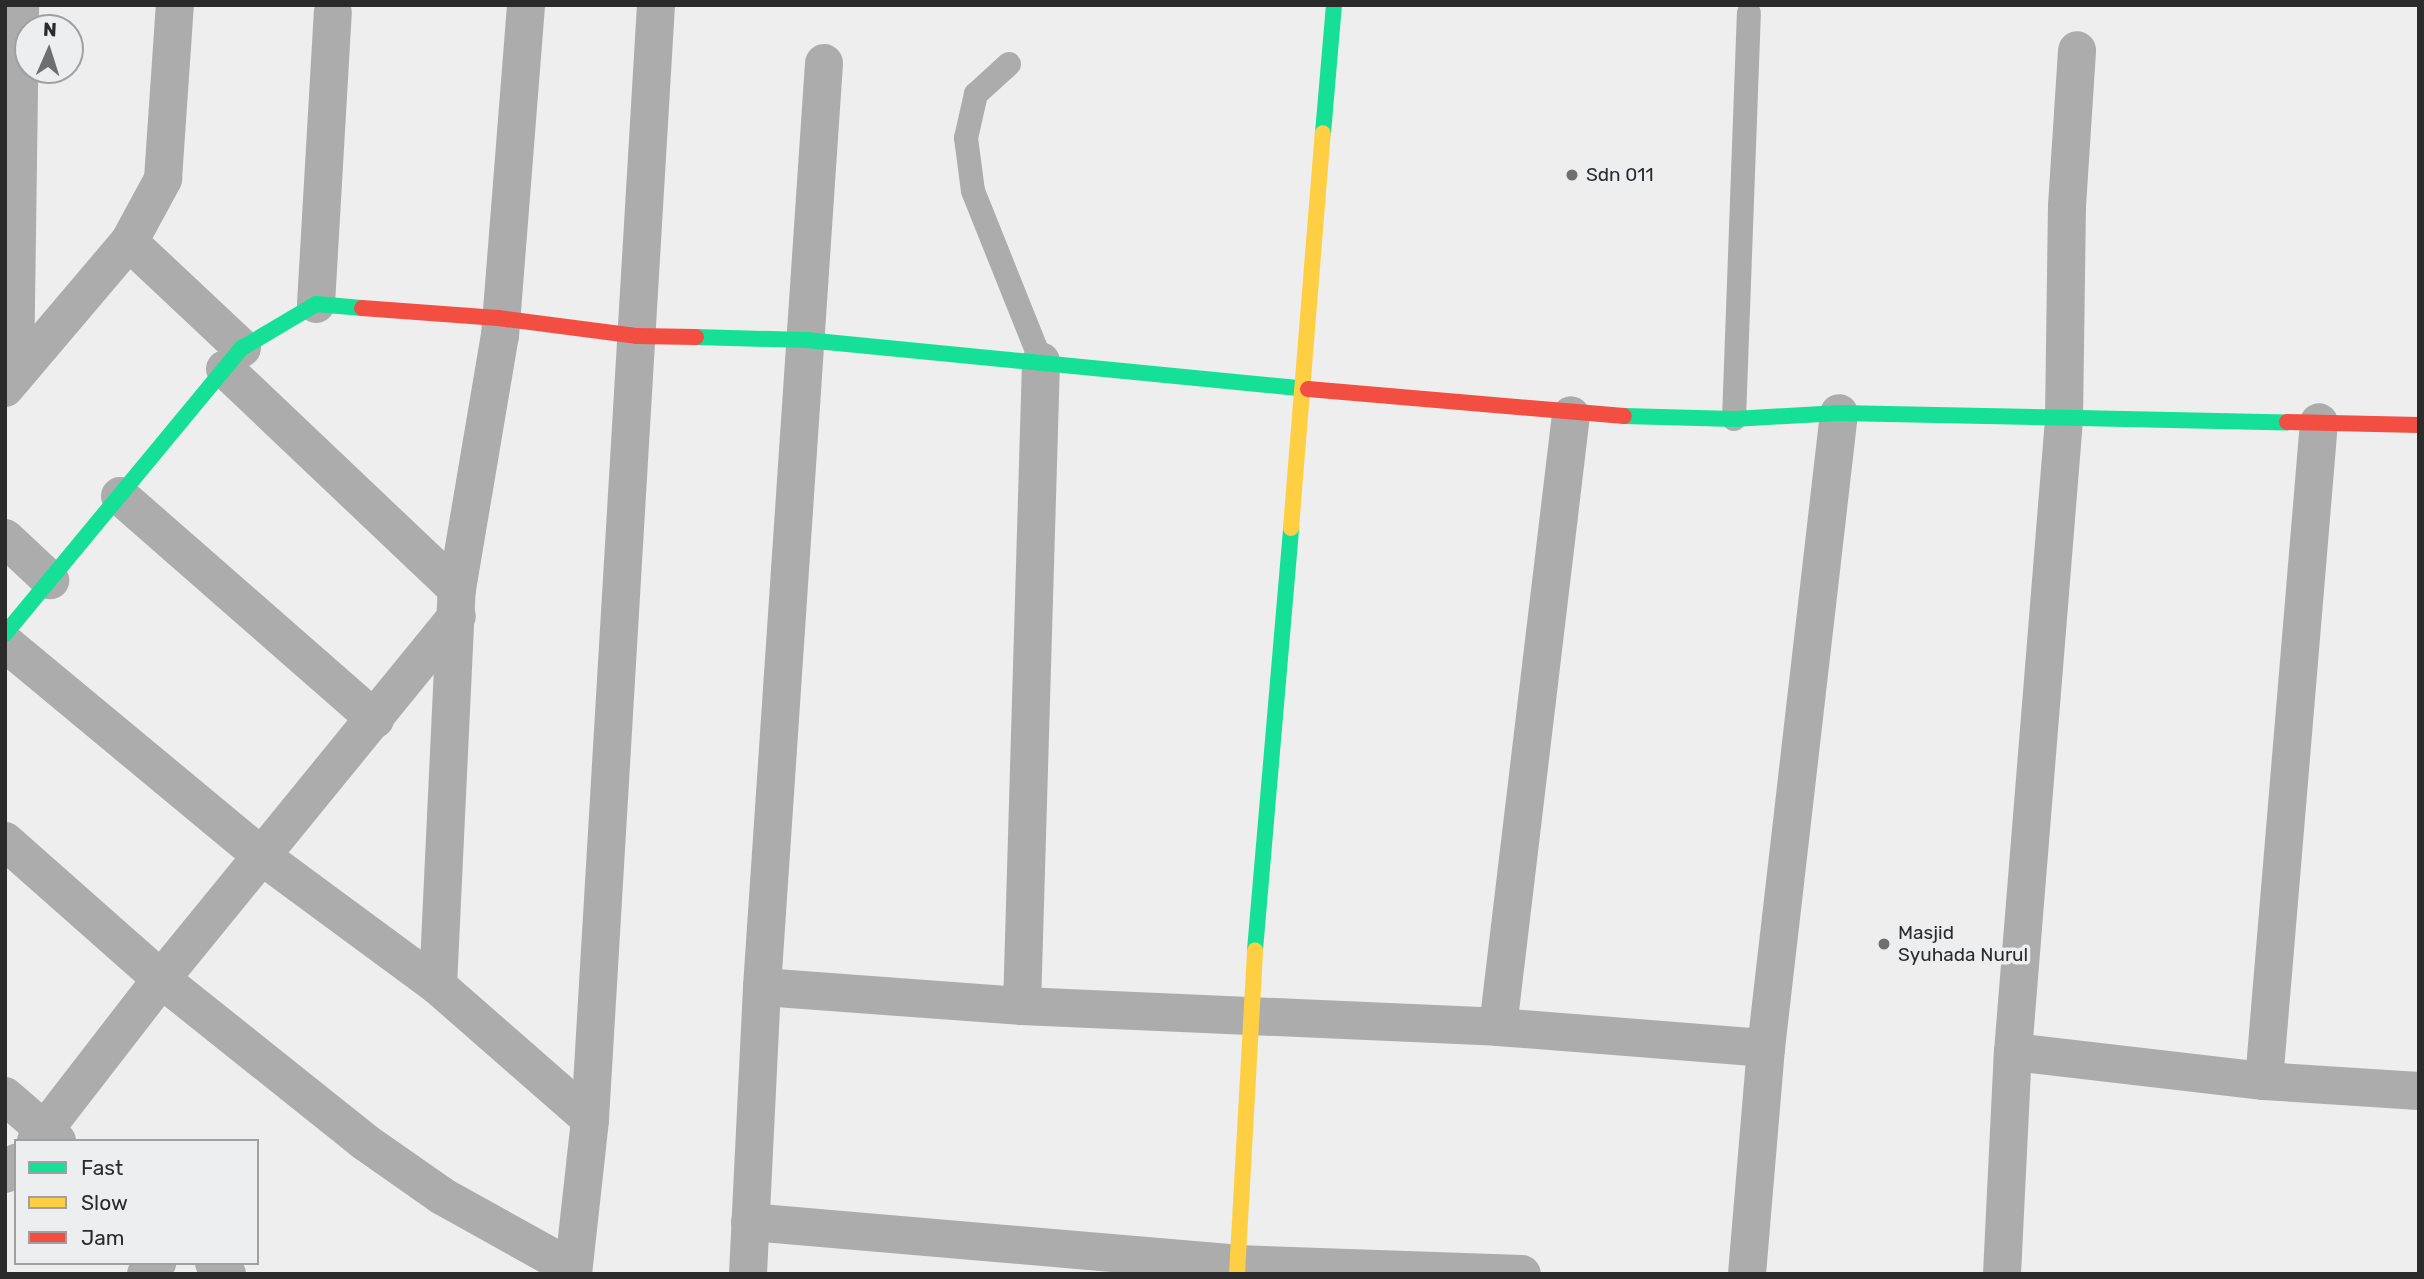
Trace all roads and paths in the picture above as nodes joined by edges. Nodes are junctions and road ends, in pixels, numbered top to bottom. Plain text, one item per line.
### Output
1 (20, 5) edge
2 (174, 5) edge
3 (526, 5) edge
4 (656, 5) edge
5 (1334, 5) edge
6 (332, 12) dead end
7 (1749, 13) dead end
8 (2077, 50) dead end
9 (824, 63) dead end
10 (1009, 64) dead end
11 (129, 242) junction
12 (316, 304) junction
13 (498, 318) junction
14 (636, 336) junction
15 (806, 340) junction
16 (234, 359) junction
17 (1041, 361) junction
18 (10, 382) edge
19 (1299, 391) junction
20 (1839, 413) junction
21 (1571, 415) junction
22 (1734, 419) junction
23 (2064, 419) junction
24 (2319, 422) junction
25 (2419, 425) edge
26 (120, 496) junction
27 (5, 538) edge
28 (50, 580) junction
29 (457, 603) junction
30 (5, 634) edge
31 (5, 643) edge
32 (375, 719) junction
33 (5, 841) edge
34 (263, 857) junction
35 (161, 979) junction
36 (438, 986) junction
37 (762, 987) junction
38 (1022, 1006) junction
39 (1250, 1015) junction
40 (1498, 1027) junction
41 (1766, 1048) junction
42 (2013, 1052) junction
43 (2264, 1081) junction
44 (2419, 1091) edge
45 (5, 1096) edge
46 (590, 1119) junction
47 (46, 1138) edge
48 (750, 1222) junction
49 (1237, 1269) edge
50 (573, 1271) edge
51 (748, 1274) edge
52 (1522, 1274) edge
53 (1747, 1274) edge
54 (2001, 1274) edge

1 - 18 street
2 - 11 street
3 - 13 street
4 - 14 street
5 - 19 street
6 - 12 street
7 - 22 lane
8 - 23 street
9 - 15 street
10 - 17 lane
11 - 16 street
11 - 18 street
12 - 13 street
12 - 16 street
13 - 14 street
13 - 29 street
14 - 15 street
14 - 46 street
15 - 17 street
15 - 37 street
16 - 26 street
16 - 29 street
17 - 19 street
17 - 38 street
19 - 21 street
19 - 39 street
20 - 22 street
20 - 23 street
20 - 41 street
21 - 22 street
21 - 40 street
23 - 24 street
23 - 42 street
24 - 25 street
24 - 43 street
26 - 28 street
26 - 32 street
27 - 28 street
28 - 30 street
29 - 32 street
29 - 36 street
31 - 34 street
32 - 34 street
33 - 35 street
34 - 35 street
34 - 36 street
35 - 47 street
35 - 50 street
36 - 46 street
37 - 38 street
37 - 48 street
38 - 39 street
39 - 40 street
39 - 49 street
40 - 41 street
41 - 53 street
42 - 43 street
42 - 54 street
43 - 44 street
45 - 47 street
46 - 50 street
48 - 49 street
48 - 51 street
49 - 52 street

